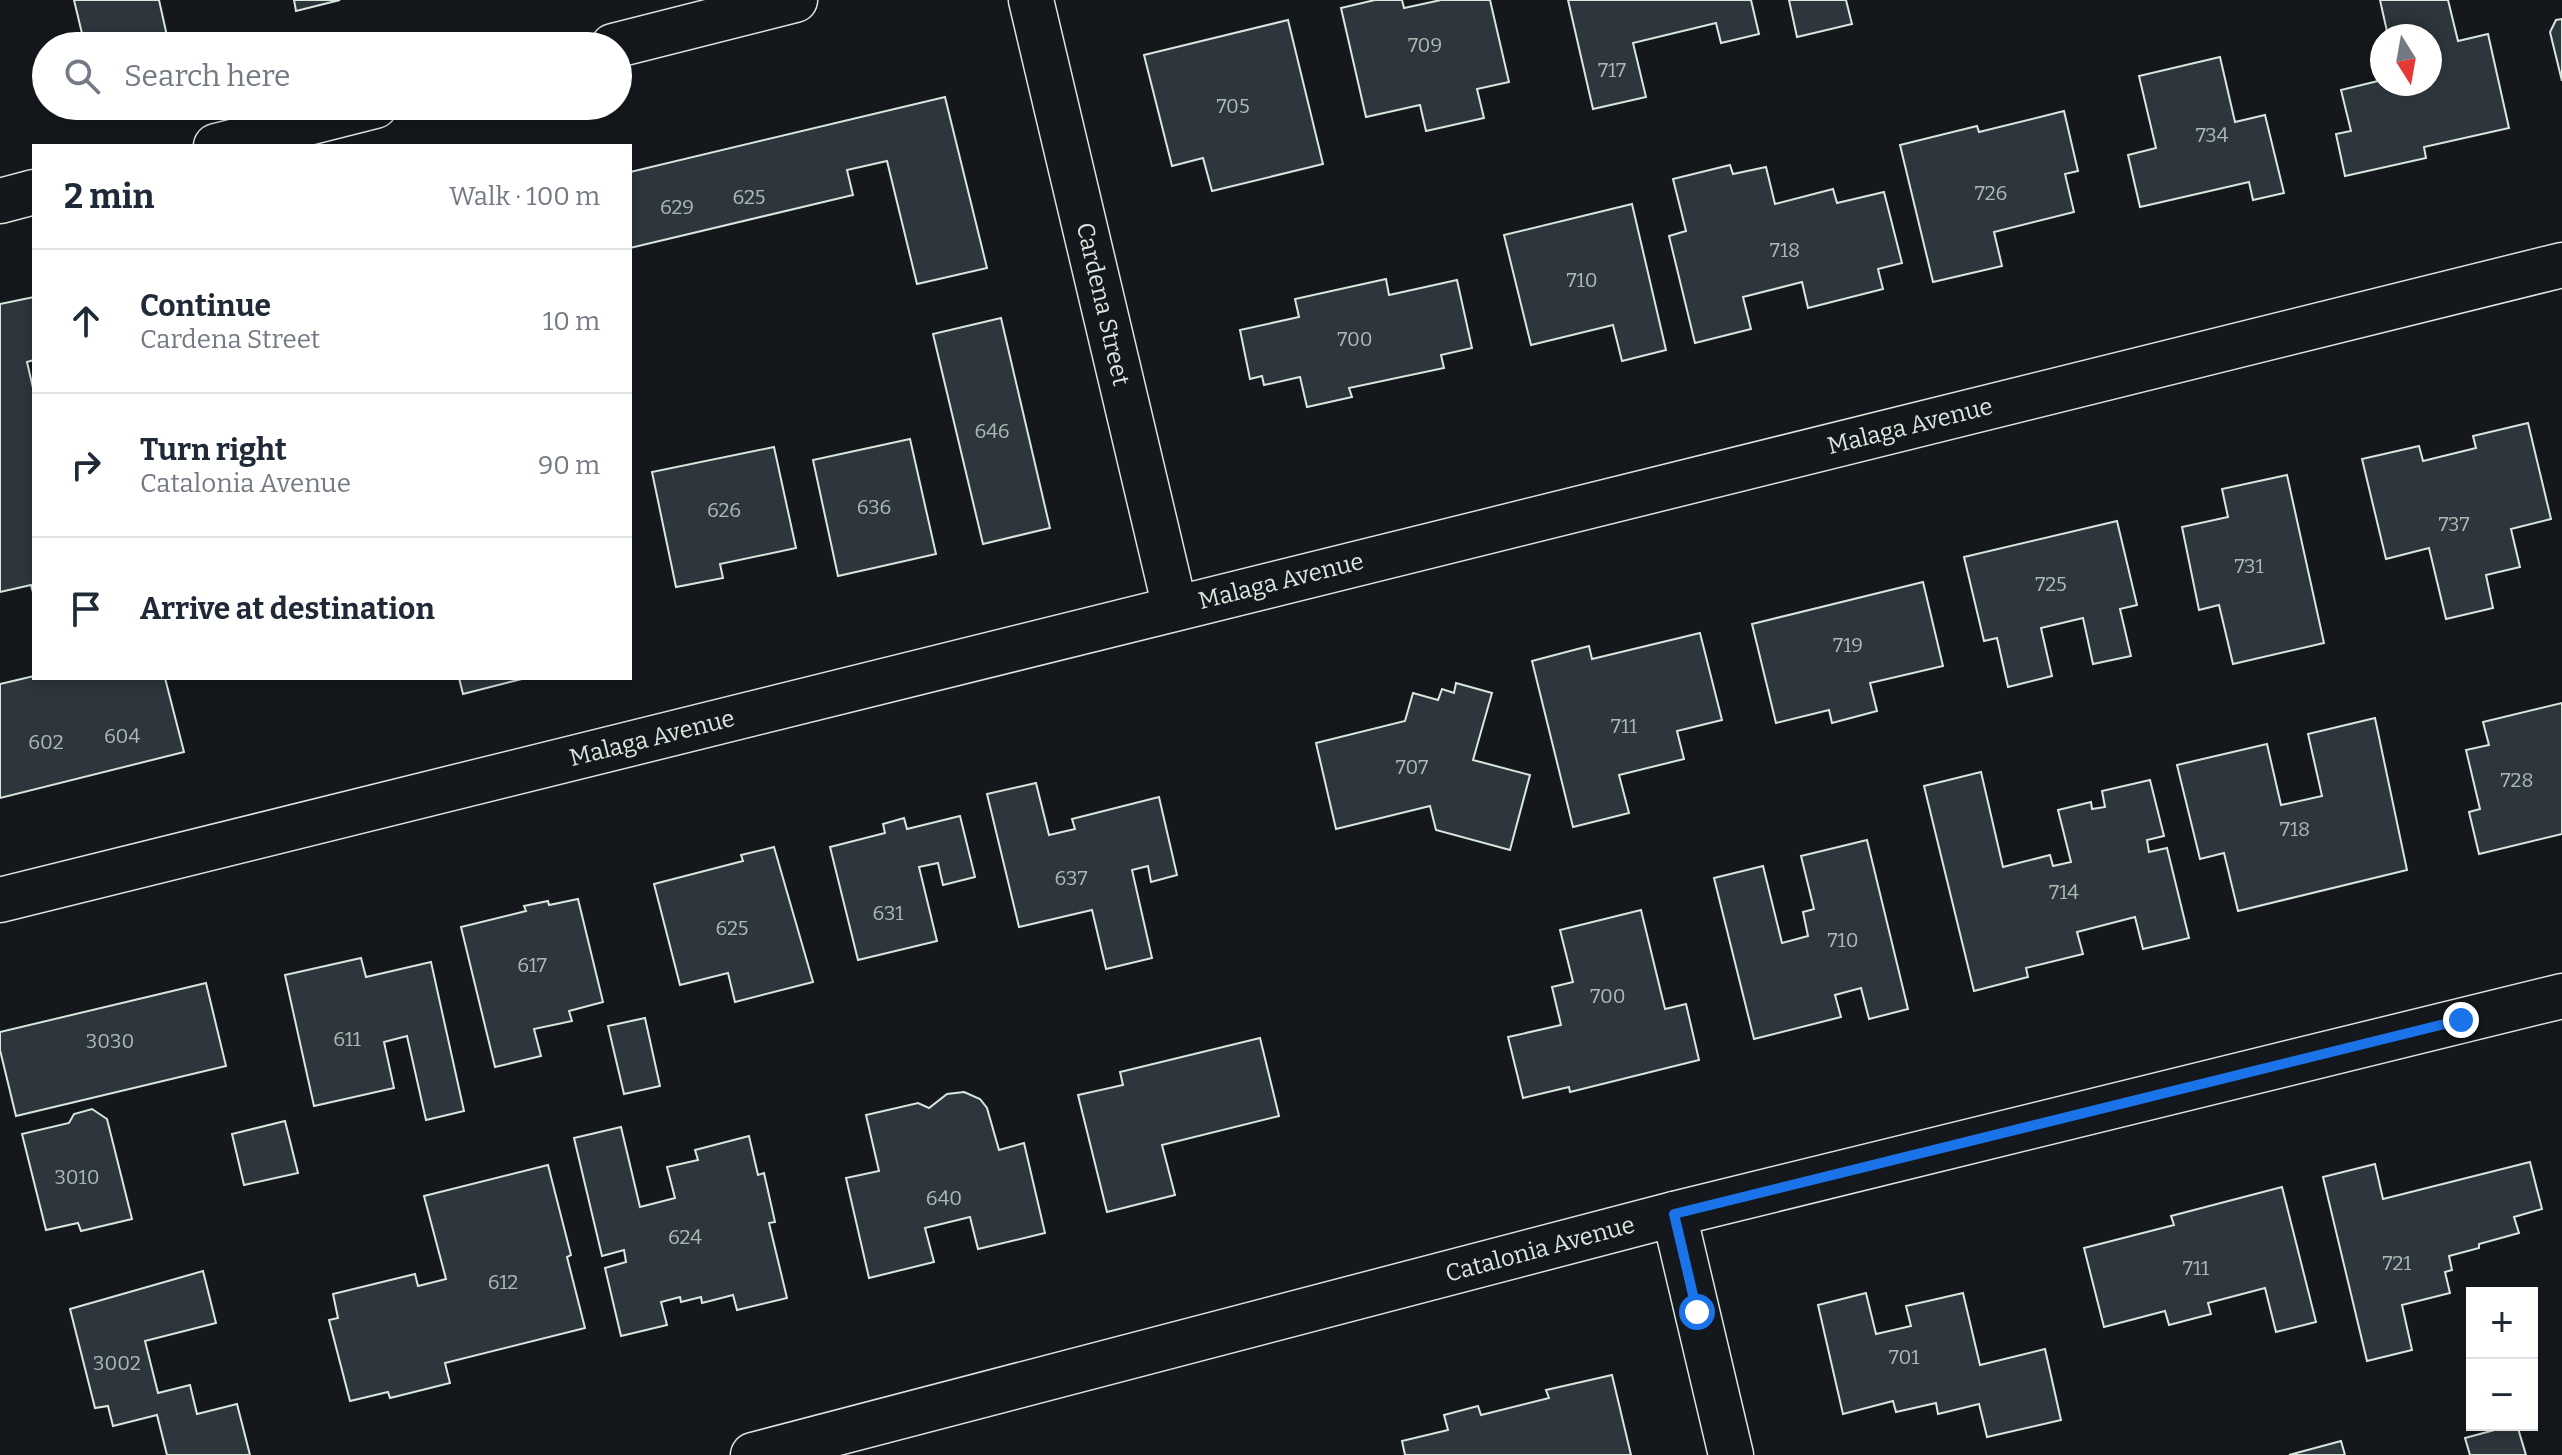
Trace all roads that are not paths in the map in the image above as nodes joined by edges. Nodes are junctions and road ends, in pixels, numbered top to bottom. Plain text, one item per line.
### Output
1 (795, 0) edge
2 (1031, 0) edge
3 (632, 41) edge
4 (319, 120) edge
5 (224, 144) edge
6 (32, 193) edge
7 (0, 201) edge
8 (2562, 265) edge
9 (1175, 608) junction
10 (0, 900) edge
11 (2562, 996) edge
12 (1674, 1214) junction
13 (753, 1455) edge
14 (1731, 1455) edge

1 - 3 street
2 - 9 street, Cardena Street
4 - 5 street
6 - 7 street
8 - 9 street, Malaga Avenue
9 - 10 street, Malaga Avenue
11 - 12 street, Catalonia Avenue
12 - 13 street, Catalonia Avenue
12 - 14 street

